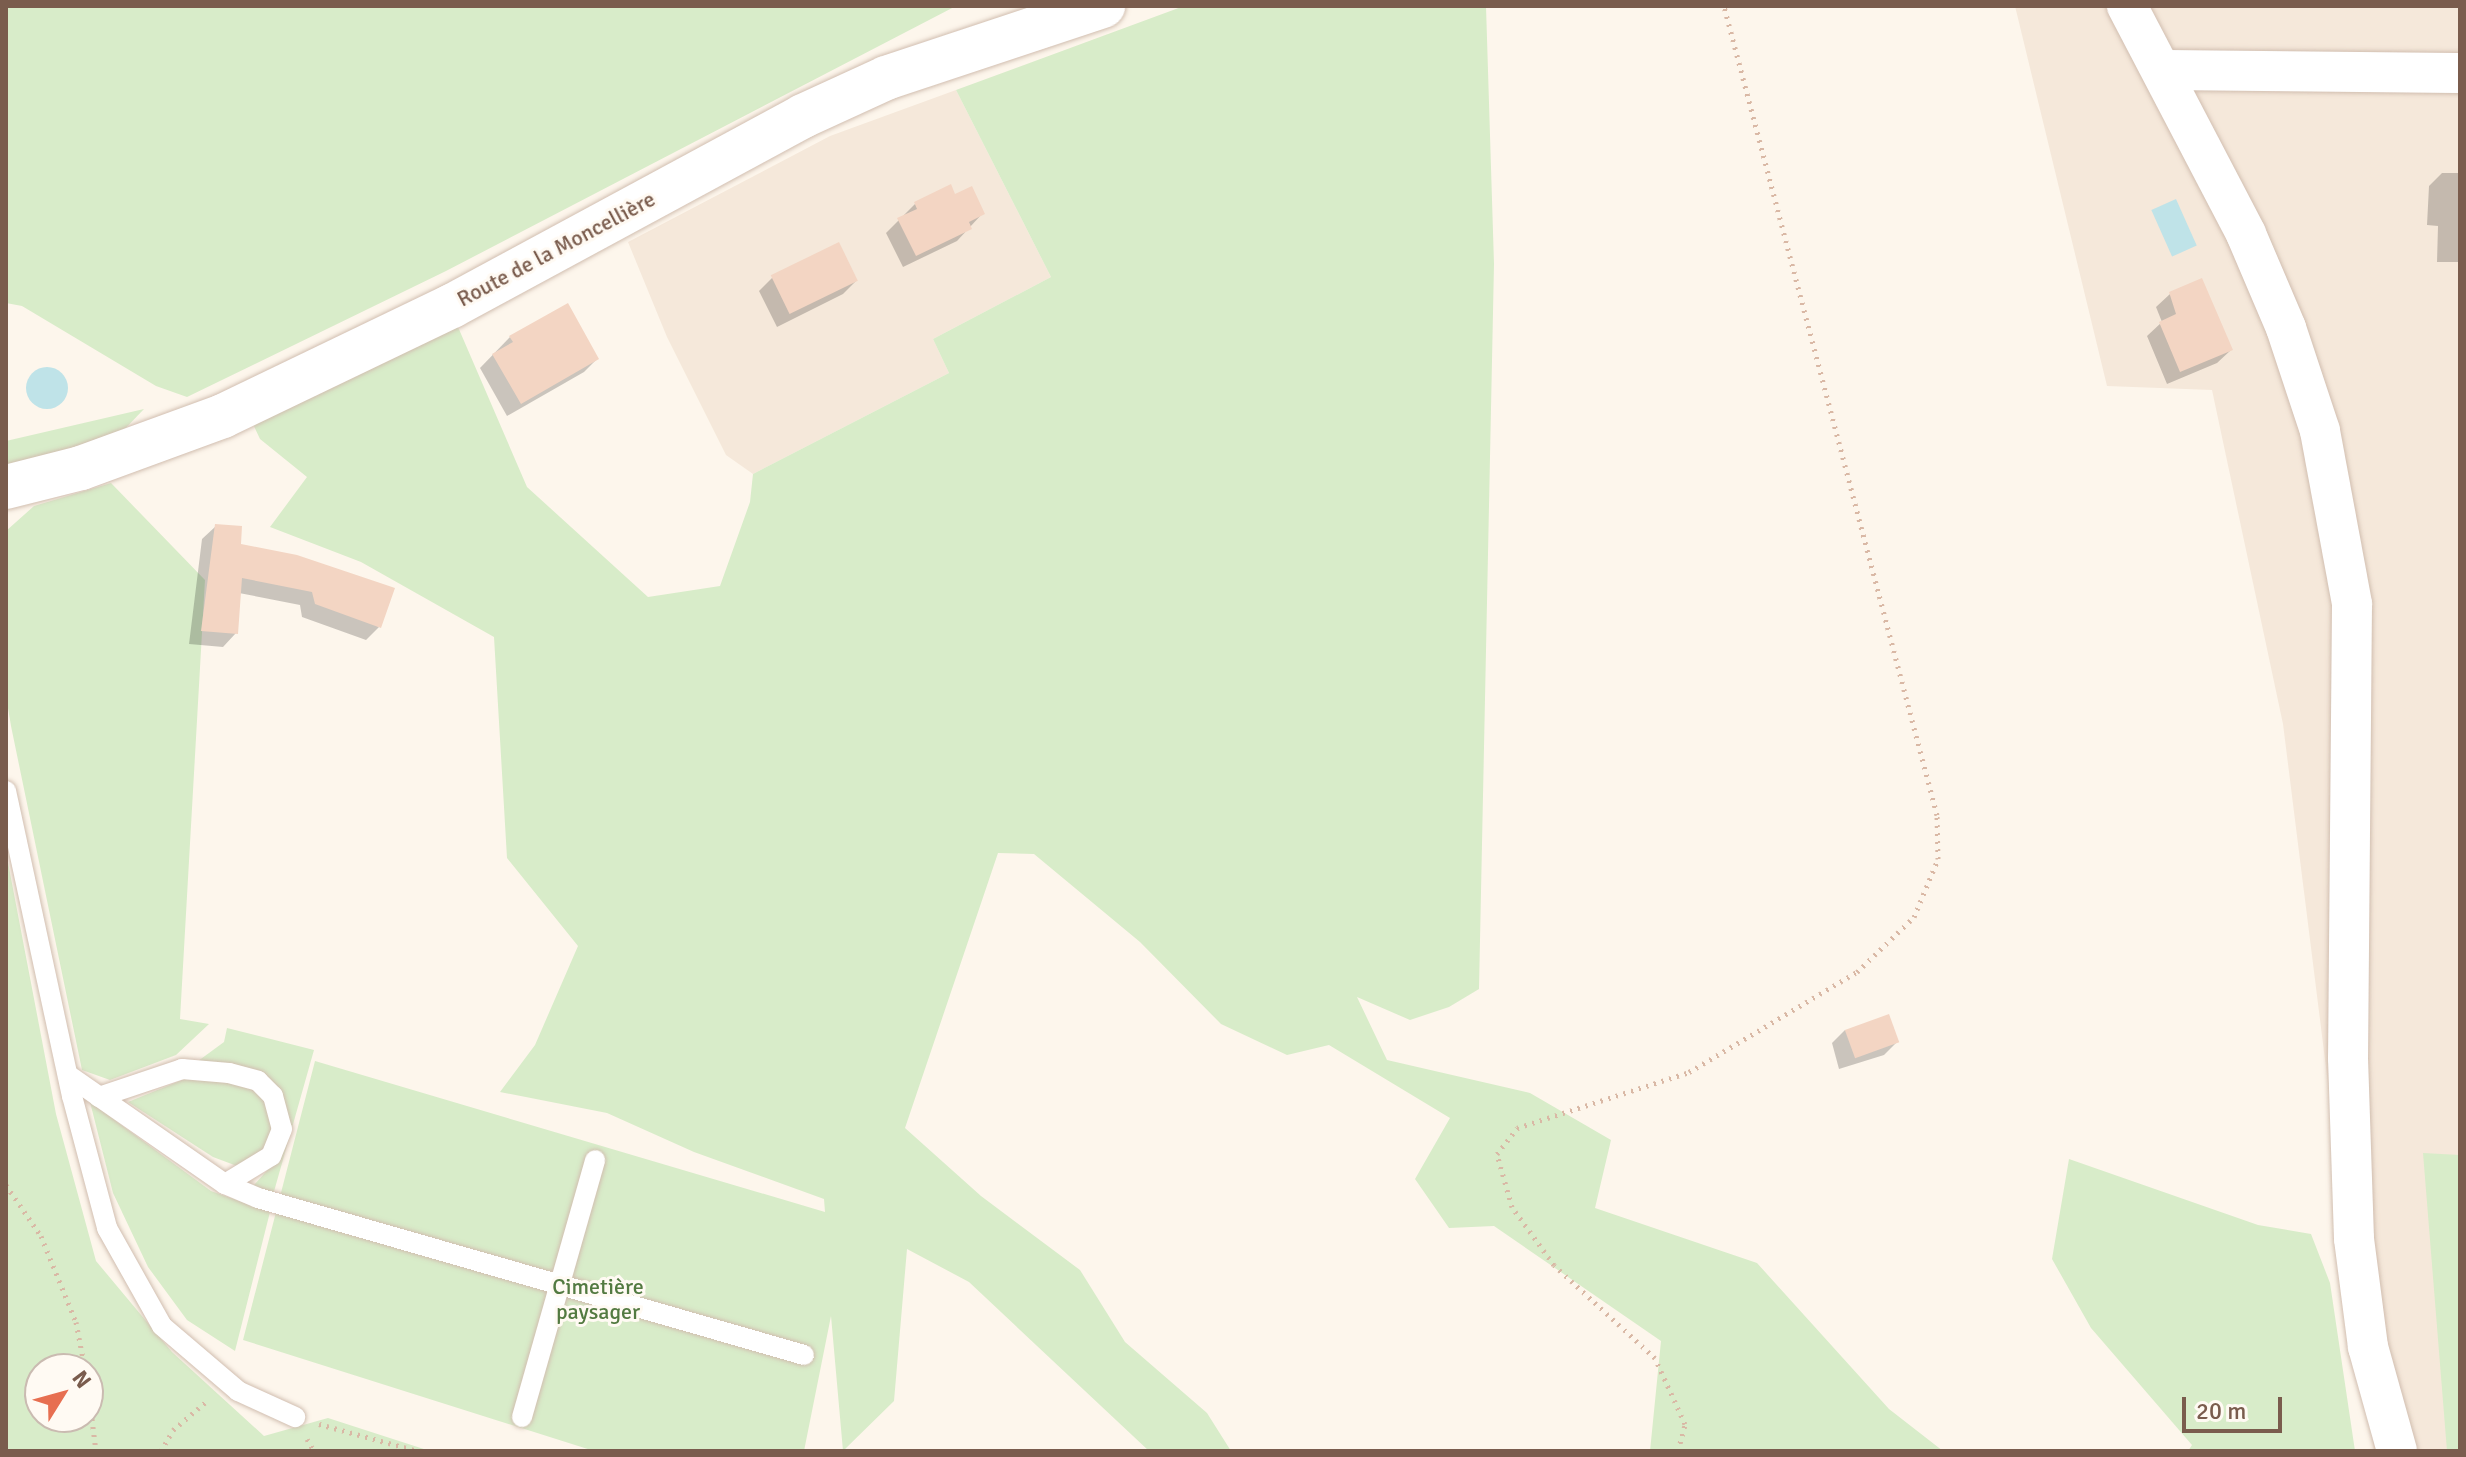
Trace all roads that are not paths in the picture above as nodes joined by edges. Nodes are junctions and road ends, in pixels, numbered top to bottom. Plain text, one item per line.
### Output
1 (1103, 6) edge
2 (2127, 6) edge
3 (2163, 70) junction
4 (2460, 73) edge
5 (6, 487) edge
6 (6, 791) edge
7 (68, 1075) junction
8 (99, 1097) junction
9 (595, 1160) dead end
10 (225, 1184) junction
11 (559, 1285) junction
12 (804, 1355) dead end
13 (295, 1417) road end
14 (522, 1417) dead end
15 (2397, 1451) edge

1 - 5 street, Route de la Moncellière
2 - 3 street
3 - 4 street
3 - 15 street
6 - 7 lane
7 - 8 lane
7 - 13 lane
8 - 10 lane
8 - 10 lane
9 - 11 lane
10 - 11 lane
11 - 12 lane
11 - 14 lane

